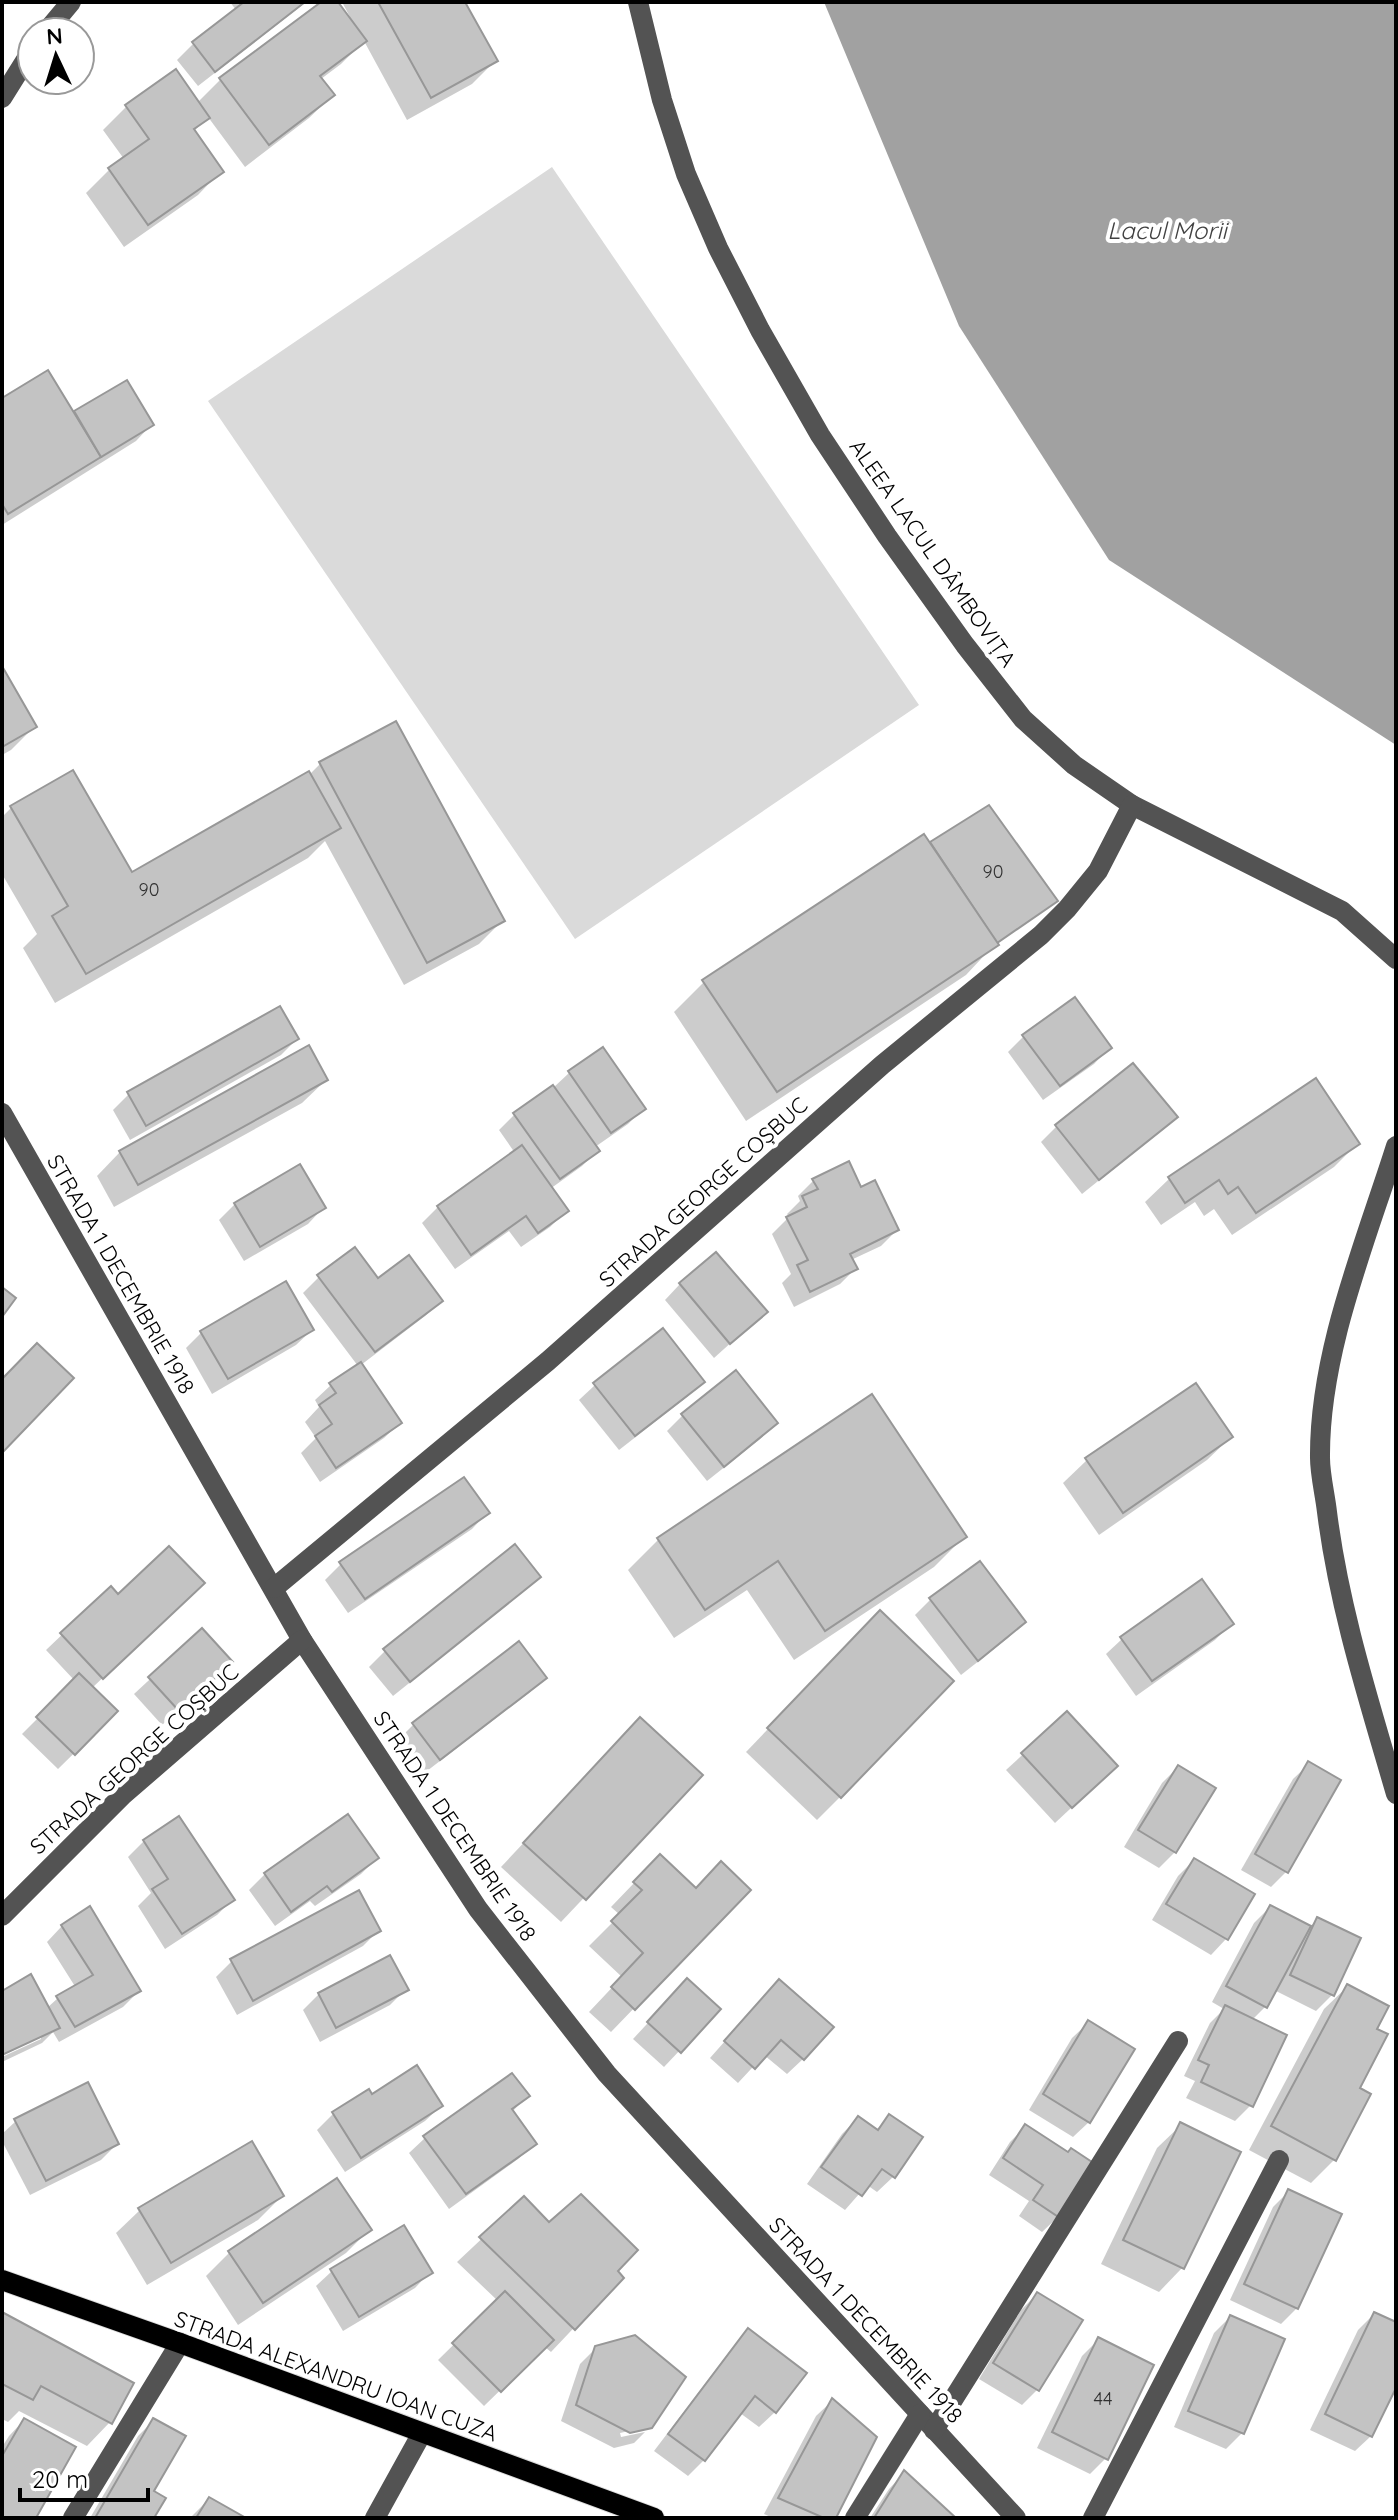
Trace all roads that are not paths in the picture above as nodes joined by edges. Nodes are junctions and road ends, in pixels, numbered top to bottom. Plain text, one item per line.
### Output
1 (638, 2) edge
2 (16, 76) edge
3 (2, 98) edge
4 (1132, 805) junction
5 (1396, 959) edge
6 (2, 1113) edge
7 (1396, 1146) edge
8 (274, 1588) junction
9 (302, 1640) junction
10 (1396, 1794) edge
11 (2, 1916) edge
12 (1178, 2041) dead end
13 (1279, 2160) dead end
14 (2, 2280) edge
15 (180, 2343) junction
16 (927, 2422) junction
17 (422, 2433) junction
18 (73, 2518) edge
19 (375, 2518) edge
20 (654, 2518) edge
21 (855, 2518) edge
22 (1016, 2518) edge
23 (1093, 2518) edge

1 - 4 street, ALEEA LACUL DÂMBOVIȚA
2 - 3 street
4 - 5 street, ALEEA LACUL DÂMBOVIȚA
4 - 8 street, STRADA GEORGE COȘBUC
6 - 8 street, STRADA 1 DECEMBRIE 1918
7 - 10 street
8 - 9 street, STRADA 1 DECEMBRIE 1918
9 - 11 street, STRADA GEORGE COȘBUC
9 - 16 street, STRADA 1 DECEMBRIE 1918
12 - 16 street
13 - 23 street
14 - 15 main road, STRADA ALEXANDRU IOAN CUZA
15 - 17 main road, STRADA ALEXANDRU IOAN CUZA
15 - 18 street
16 - 21 street
16 - 22 street, STRADA 1 DECEMBRIE 1918
17 - 19 street
17 - 20 main road, STRADA ALEXANDRU IOAN CUZA

